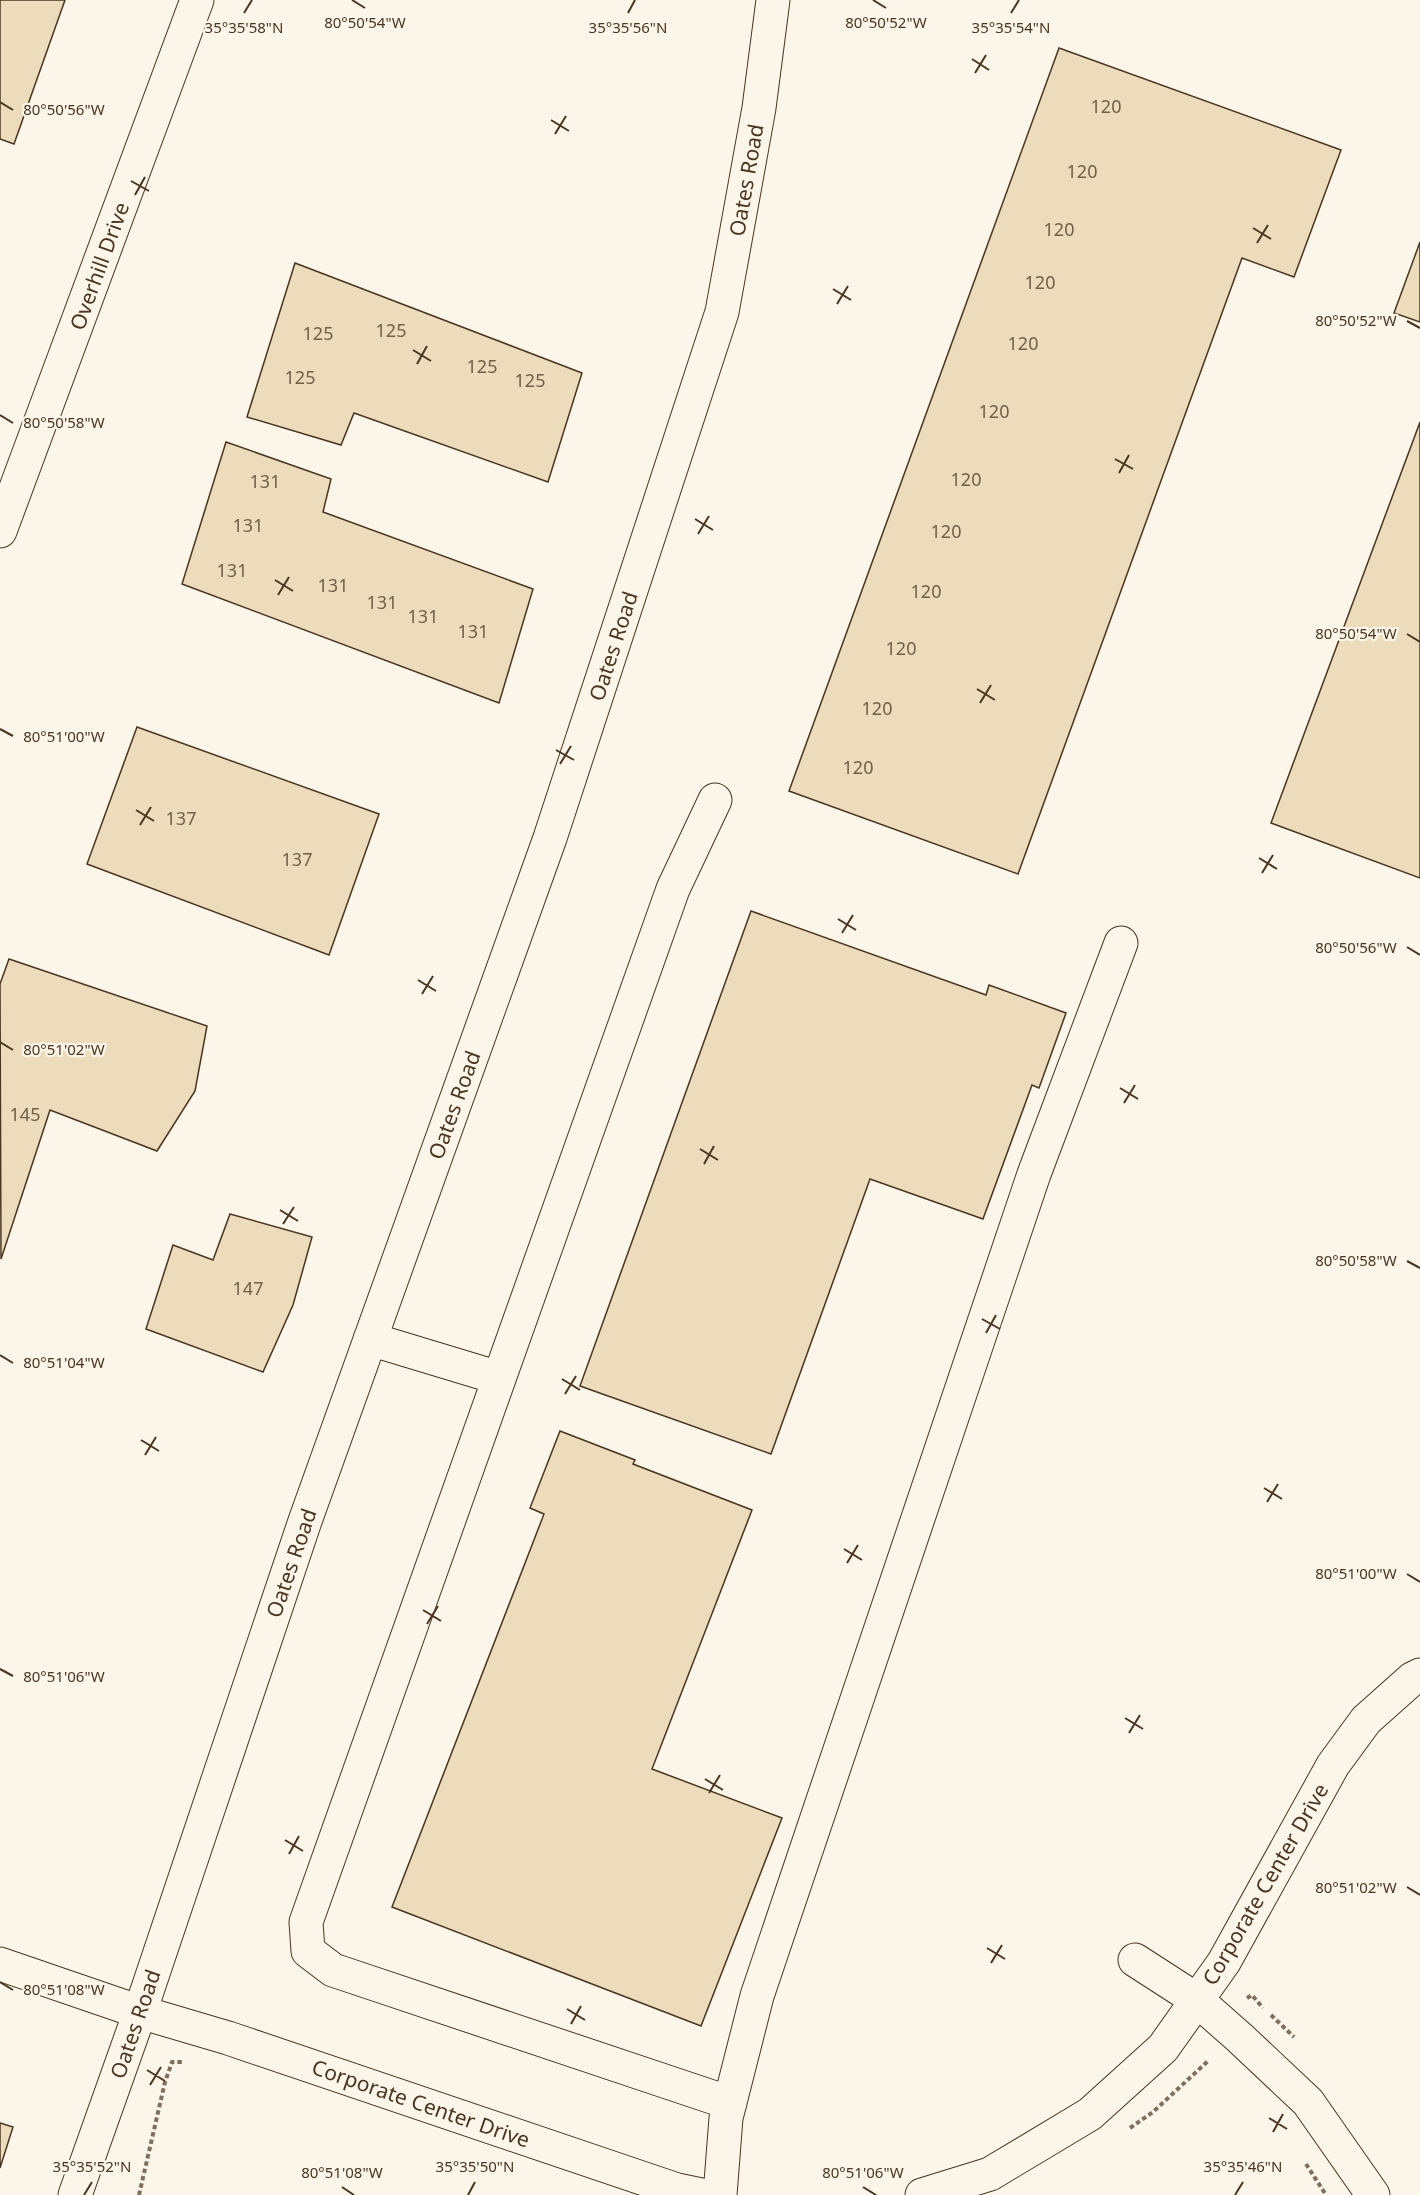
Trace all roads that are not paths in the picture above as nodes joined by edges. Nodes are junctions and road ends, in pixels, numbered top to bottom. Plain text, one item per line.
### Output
1 (197, 0) edge
2 (773, 0) edge
3 (0, 531) edge
4 (715, 800) dead end
5 (1121, 943) dead end
6 (370, 1339) junction
7 (499, 1378) junction
8 (1420, 1675) edge
9 (1135, 1960) dead end
10 (0, 1964) edge
11 (1197, 2000) junction
12 (140, 2012) junction
13 (730, 2103) junction
14 (75, 2195) edge
15 (701, 2195) edge
16 (720, 2195) edge
17 (922, 2195) edge
18 (1373, 2195) edge

1 - 3 street, Overhill Drive
2 - 6 street, Oates Road
4 - 7 street
5 - 13 street
6 - 7 street
6 - 12 street, Oates Road
7 - 13 street
8 - 11 street, Corporate Center Drive
9 - 11 street
10 - 12 street, Corporate Center Drive
11 - 17 street, Corporate Center Drive
11 - 18 street
12 - 14 street, Oates Road
12 - 15 street, Corporate Center Drive
13 - 16 street

